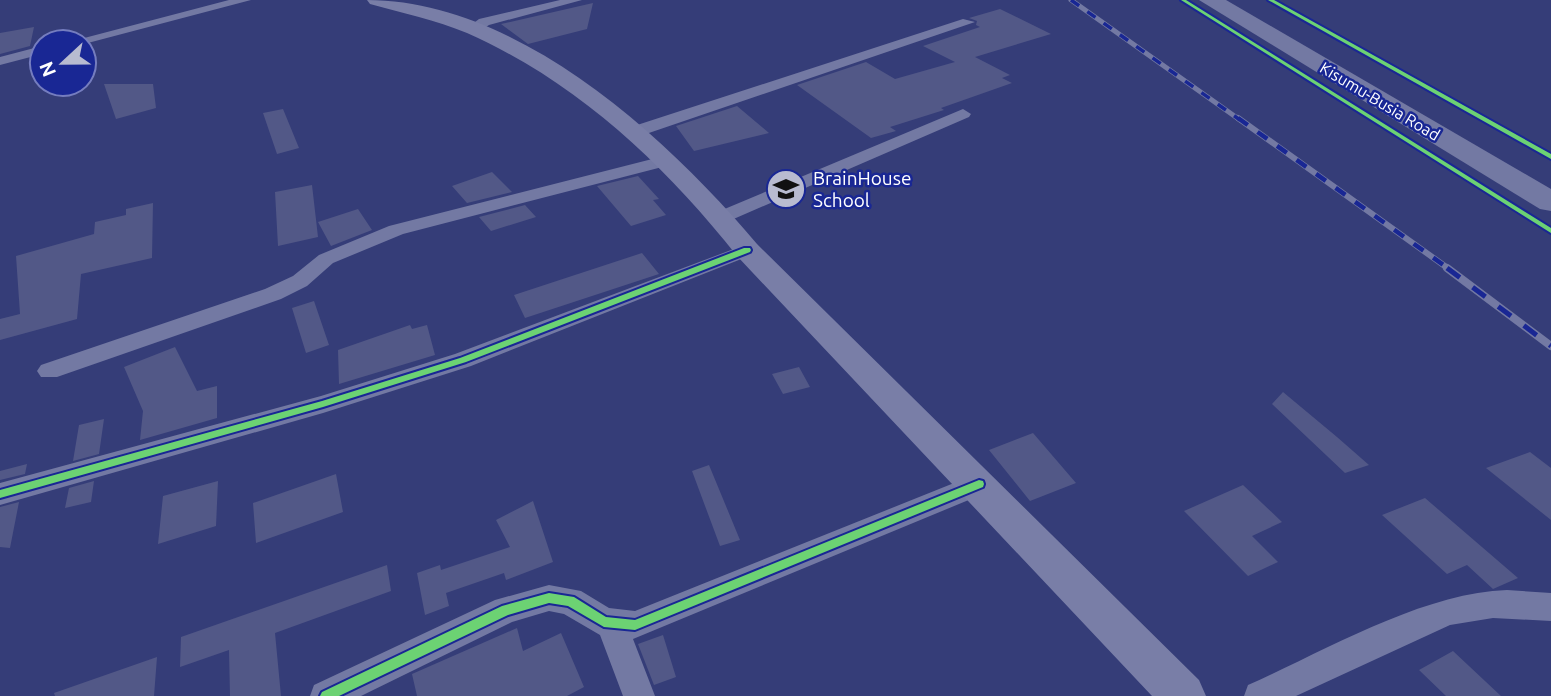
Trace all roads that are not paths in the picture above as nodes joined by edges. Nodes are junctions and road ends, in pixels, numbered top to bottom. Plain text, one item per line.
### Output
1 (245, 0) edge
2 (376, 0) edge
3 (576, 0) edge
4 (1210, 0) edge
5 (1237, 0) edge
6 (968, 22) dead end
7 (473, 29) junction
8 (98, 37) edge
9 (28, 54) edge
10 (0, 61) edge
11 (963, 114) dead end
12 (637, 131) junction
13 (664, 161) junction
14 (1551, 182) edge
15 (1551, 202) edge
16 (722, 217) junction
17 (747, 250) junction
18 (50, 371) dead end
19 (979, 484) junction
20 (0, 494) edge
21 (1551, 607) edge
22 (611, 622) junction
23 (326, 696) edge
24 (639, 696) edge
25 (1184, 696) edge
26 (1260, 696) edge

1 - 8 street
2 - 7 main road
3 - 7 street
4 - 15 highway, Kisumu-Busia Road
5 - 14 highway, Kisumu-Busia Road
6 - 12 street
7 - 12 main road
9 - 10 street
11 - 16 street
12 - 13 main road
13 - 16 main road
13 - 18 street
16 - 17 main road
17 - 19 main road
17 - 20 street
19 - 22 street
19 - 25 main road
21 - 26 street
22 - 23 street
22 - 24 street

